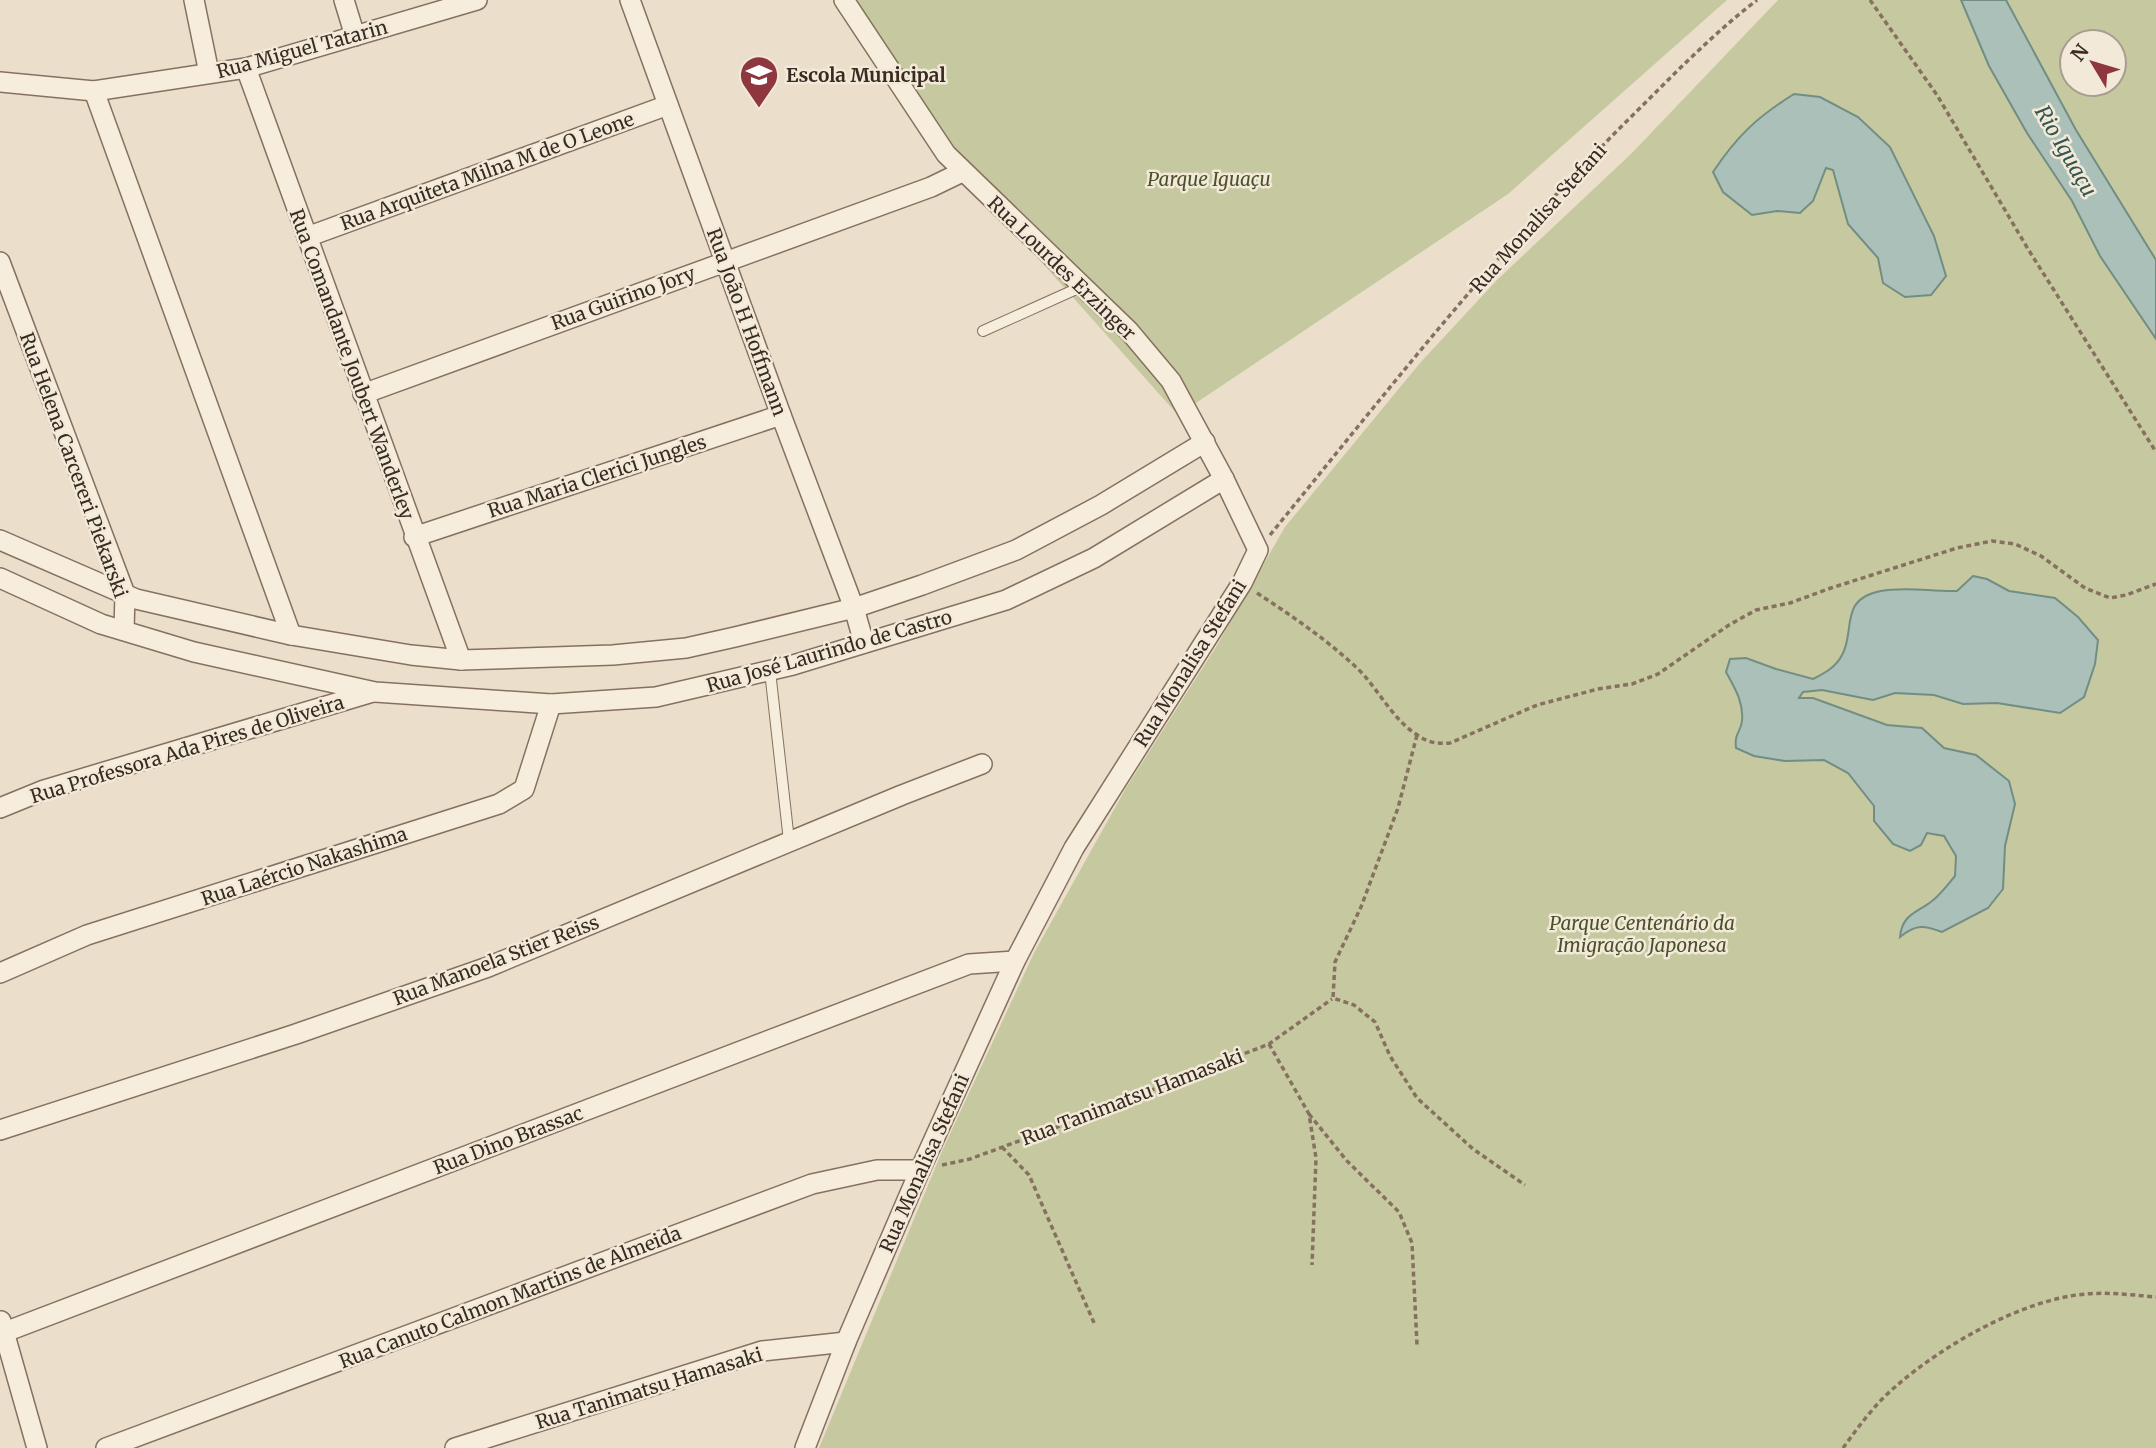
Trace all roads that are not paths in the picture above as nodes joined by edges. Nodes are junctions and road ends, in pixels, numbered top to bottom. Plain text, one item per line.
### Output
1 (194, 0) edge
2 (344, 0) edge
3 (477, 0) edge
4 (630, 0) edge
5 (844, 0) edge
6 (355, 36) junction
7 (246, 68) junction
8 (209, 73) junction
9 (0, 82) edge
10 (94, 91) junction
11 (668, 105) junction
12 (962, 172) junction
13 (307, 237) junction
14 (724, 260) junction
15 (0, 262) edge
16 (1084, 286) junction
17 (983, 331) dead end
18 (363, 394) junction
19 (780, 415) junction
20 (1205, 442) junction
21 (1224, 479) junction
22 (414, 537) junction
23 (0, 540) edge
24 (1258, 550) joint
25 (0, 578) edge
26 (125, 594) junction
27 (854, 608) junction
28 (124, 630) junction
29 (291, 635) junction
30 (864, 643) junction
31 (461, 660) junction
32 (770, 671) junction
33 (375, 692) junction
34 (551, 704) junction
35 (982, 764) dead end
36 (0, 808) edge
37 (789, 841) junction
38 (1015, 961) junction
39 (0, 973) edge
40 (0, 1130) edge
41 (920, 1170) junction
42 (2, 1326) edge
43 (846, 1342) junction
44 (37, 1448) edge
45 (106, 1448) edge
46 (455, 1448) edge
47 (806, 1448) edge

1 - 8 street
2 - 6 street
3 - 6 street, Rua Miguel Tatarin
4 - 11 street, Rua João H Hoffmann
5 - 12 street, Rua Lourdes Erzinger
6 - 7 street, Rua Miguel Tatarin
7 - 8 street, Rua Miguel Tatarin
7 - 13 street, Rua Comandante Joubert Wanderley
8 - 10 street, Rua Miguel Tatarin
9 - 10 street, Rua Miguel Tatarin
10 - 29 street
11 - 13 street, Rua Arquiteta Milna M de O Leone
11 - 14 street, Rua João H Hoffmann
12 - 14 street, Rua Guirino Jory
12 - 16 street, Rua Lourdes Erzinger
13 - 18 street, Rua Comandante Joubert Wanderley
14 - 18 street, Rua Guirino Jory
14 - 19 street, Rua João H Hoffmann
15 - 26 street, Rua Helena Carcereri Piekarski
16 - 17 lane
16 - 20 street, Rua Lourdes Erzinger
18 - 22 street, Rua Comandante Joubert Wanderley
19 - 22 street, Rua Maria Clerici Jungles
19 - 27 street, Rua João H Hoffmann
20 - 21 street, Rua Lourdes Erzinger
20 - 27 street, Rua José Laurindo de Castro
21 - 24 street, Rua Lourdes Erzinger
21 - 30 street, Rua José Laurindo de Castro
22 - 31 street, Rua Comandante Joubert Wanderley
23 - 26 street, Rua José Laurindo de Castro
24 - 38 street, Rua Monalisa Stefani
25 - 28 street, Rua José Laurindo de Castro
26 - 28 street, Rua Helena Carcereri Piekarski
26 - 29 street, Rua José Laurindo de Castro
27 - 30 street, Rua João H Hoffmann
27 - 31 street, Rua José Laurindo de Castro
28 - 33 street, Rua José Laurindo de Castro
29 - 31 street, Rua José Laurindo de Castro
30 - 32 street, Rua José Laurindo de Castro
32 - 34 street, Rua José Laurindo de Castro
32 - 37 lane
33 - 34 street, Rua José Laurindo de Castro
33 - 36 street, Rua Professora Ada Pires de Oliveira
34 - 39 street, Rua Laércio Nakashima
35 - 37 street, Rua Manoela Stier Reiss
37 - 40 street, Rua Manoela Stier Reiss
38 - 41 street, Rua Monalisa Stefani
38 - 42 street, Rua Dino Brassac
41 - 43 street, Rua Monalisa Stefani
41 - 45 street, Rua Canuto Calmon Martins de Almeida
42 - 44 street
43 - 46 street, Rua Tanimatsu Hamasaki
43 - 47 street, Rua Monalisa Stefani

